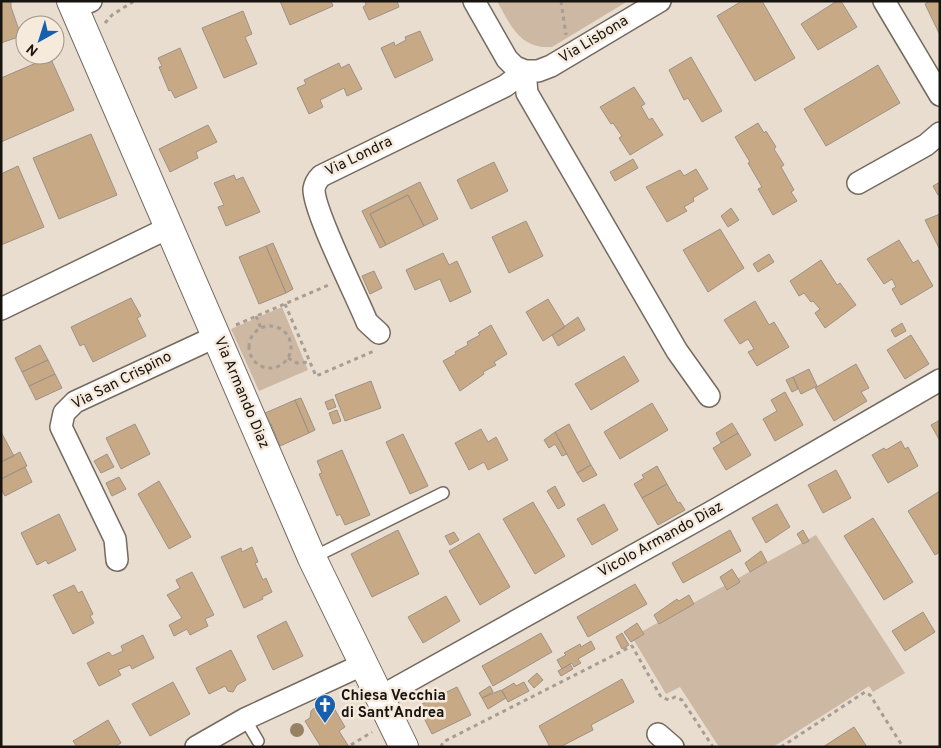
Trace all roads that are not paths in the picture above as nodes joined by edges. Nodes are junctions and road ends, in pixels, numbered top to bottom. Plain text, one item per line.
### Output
1 (474, 1) edge
2 (660, 1) edge
3 (884, 1) edge
4 (78, 4) edge
5 (525, 71) junction
6 (940, 95) edge
7 (940, 134) edge
8 (858, 183) dead end
9 (168, 228) junction
10 (1, 309) edge
11 (226, 331) junction
12 (379, 341) road end
13 (940, 380) edge
14 (709, 396) dead end
15 (443, 492) dead end
16 (312, 558) junction
17 (117, 560) dead end
18 (364, 664) junction
19 (380, 697) junction
20 (246, 720) junction
21 (258, 741) dead end
22 (196, 747) edge
23 (404, 747) edge

1 - 5 street
2 - 5 street, Via Lisbona
3 - 6 street
4 - 9 street, Via Armando Diaz
5 - 12 street, Via Londra
5 - 14 street
7 - 8 street
9 - 10 street
9 - 11 street, Via Armando Diaz
11 - 16 street, Via Armando Diaz
11 - 17 street, Via San Crispino
13 - 19 street, Vicolo Armando Diaz
15 - 16 lane
16 - 18 street, Via Armando Diaz
18 - 19 street, Via Armando Diaz
18 - 20 street
19 - 23 street, Via Armando Diaz
20 - 21 lane
20 - 22 street

